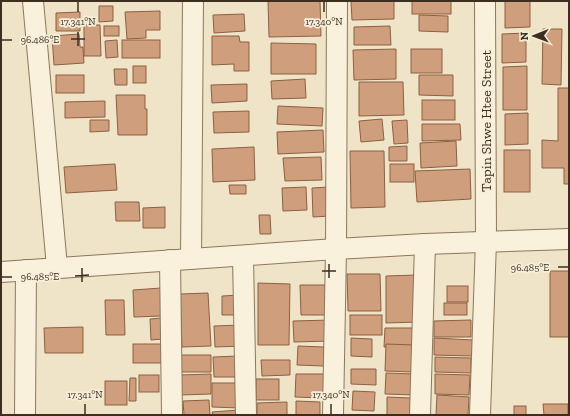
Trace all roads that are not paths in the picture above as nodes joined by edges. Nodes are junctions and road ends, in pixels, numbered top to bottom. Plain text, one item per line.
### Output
1 (33, 1) edge
2 (47, 1) edge
3 (193, 1) edge
4 (337, 1) edge
5 (485, 1) edge
6 (569, 239) edge
7 (486, 241) junction
8 (425, 244) junction
9 (336, 249) junction
10 (243, 256) junction
11 (191, 259) junction
12 (170, 260) junction
13 (57, 267) junction
14 (26, 270) junction
15 (1, 272) edge
16 (25, 415) edge
17 (172, 415) edge
18 (246, 415) edge
19 (333, 415) edge
20 (420, 415) edge
21 (480, 415) edge

1 - 2 street
1 - 13 street
3 - 11 street
4 - 9 street
5 - 7 street, Tapin Shwe Htee Street
6 - 7 street
7 - 8 street
7 - 21 street, Tapin Shwe Htee Street
8 - 9 street
8 - 20 street
9 - 10 street
9 - 19 street
10 - 11 street
10 - 18 street
11 - 12 street
12 - 13 street
12 - 17 street
13 - 14 street
14 - 15 street
14 - 16 street

